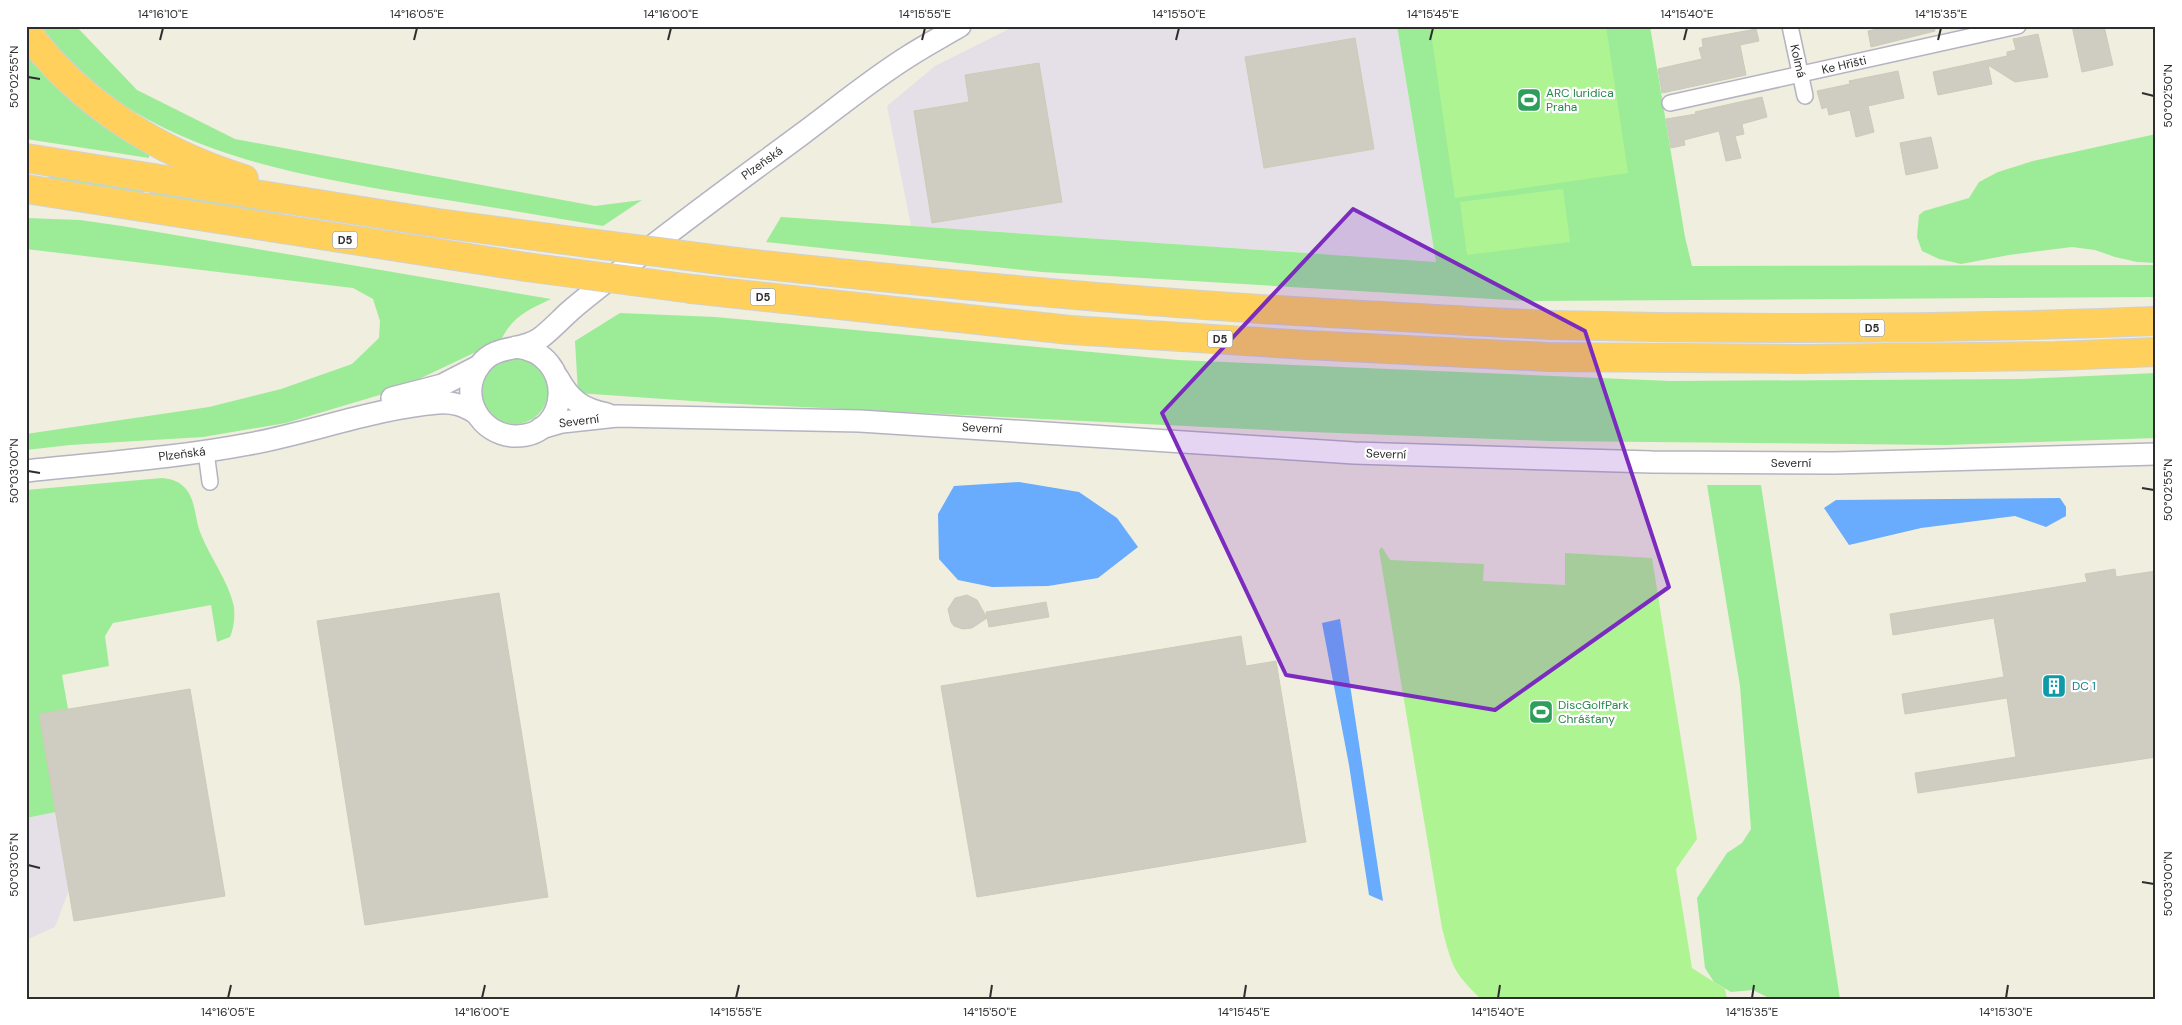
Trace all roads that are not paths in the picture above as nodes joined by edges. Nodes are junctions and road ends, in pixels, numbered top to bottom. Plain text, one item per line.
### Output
1 (960, 26) edge
2 (1790, 26) edge
3 (2018, 26) edge
4 (26, 31) edge
5 (1801, 75) junction
6 (1805, 96) dead end
7 (1670, 103) dead end
8 (26, 158) edge
9 (26, 189) edge
10 (26, 206) edge
11 (341, 208) junction
12 (163, 211) junction
13 (571, 310) junction
14 (2156, 321) edge
15 (516, 347) junction
16 (2156, 352) edge
17 (479, 366) junction
18 (556, 375) junction
19 (476, 414) junction
20 (617, 416) junction
21 (334, 423) junction
22 (541, 428) junction
23 (206, 452) junction
24 (2156, 454) edge
25 (26, 471) edge
26 (210, 482) dead end

1 - 13 street, Plzeňská
2 - 5 street, Kolmá
3 - 5 street, Ke Hřišti
4 - 11 highway
5 - 6 street, Kolmá
5 - 7 street, Ke Hřišti
8 - 11 highway, D5
9 - 12 highway, D5
10 - 12 highway
11 - 14 highway, D5, bridge
12 - 16 highway, D5, bridge
13 - 15 street, Plzeňská
13 - 18 street, Plzeňská
15 - 17 street, Plzeňská
15 - 18 street
17 - 19 street
17 - 21 street, Plzeňská
18 - 20 street, Severní
18 - 22 street, Plzeňská
19 - 21 street, Plzeňská
19 - 22 street, Plzeňská
20 - 22 street, Severní
20 - 24 street, Severní
21 - 23 street, Plzeňská
23 - 25 street, Plzeňská
23 - 26 street

